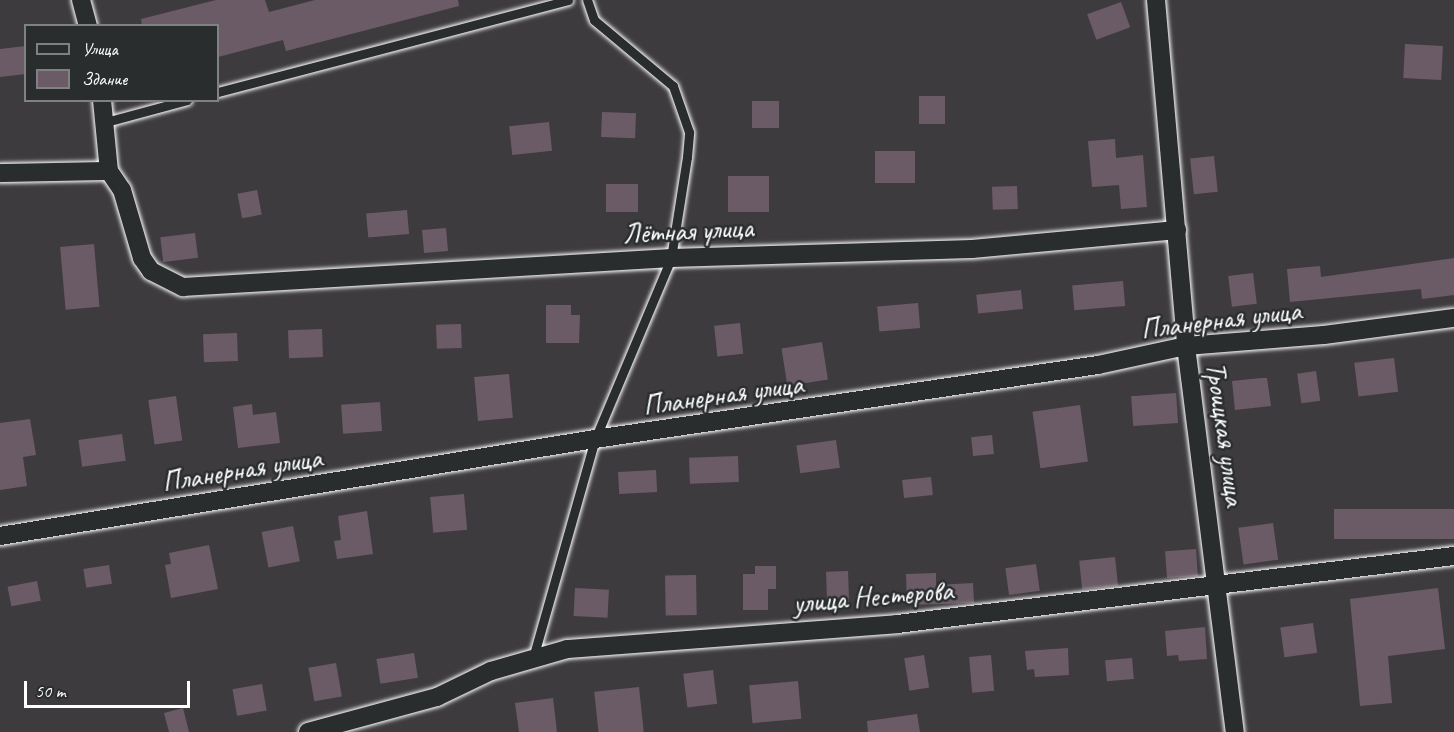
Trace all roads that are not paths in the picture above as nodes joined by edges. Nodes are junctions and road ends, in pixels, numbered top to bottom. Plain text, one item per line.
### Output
1 (81, 0) edge
2 (568, 0) edge
3 (587, 0) edge
4 (1156, 0) edge
5 (87, 24) edge
6 (219, 92) edge
7 (102, 102) edge
8 (180, 102) edge
9 (106, 122) junction
10 (109, 171) junction
11 (0, 173) edge
12 (1177, 230) junction
13 (671, 258) junction
14 (1454, 318) edge
15 (1186, 346) junction
16 (595, 439) junction
17 (0, 536) edge
18 (1454, 556) edge
19 (1219, 588) junction
20 (533, 658) junction
21 (309, 732) edge
22 (1235, 732) edge

1 - 5 street
2 - 6 lane
3 - 13 lane
4 - 12 street, Троицкая улица
7 - 9 street
8 - 9 lane
9 - 10 street
10 - 11 street
10 - 13 street, Лётная улица
12 - 13 street, Лётная улица
12 - 15 street, Троицкая улица
13 - 16 lane
14 - 15 street, Планерная улица
15 - 16 street, Планерная улица
15 - 19 street, Троицкая улица
16 - 17 street, Планерная улица
16 - 20 lane
18 - 19 street, улица Нестерова
19 - 20 street, улица Нестерова
19 - 22 street, Троицкая улица
20 - 21 street, улица Нестерова

